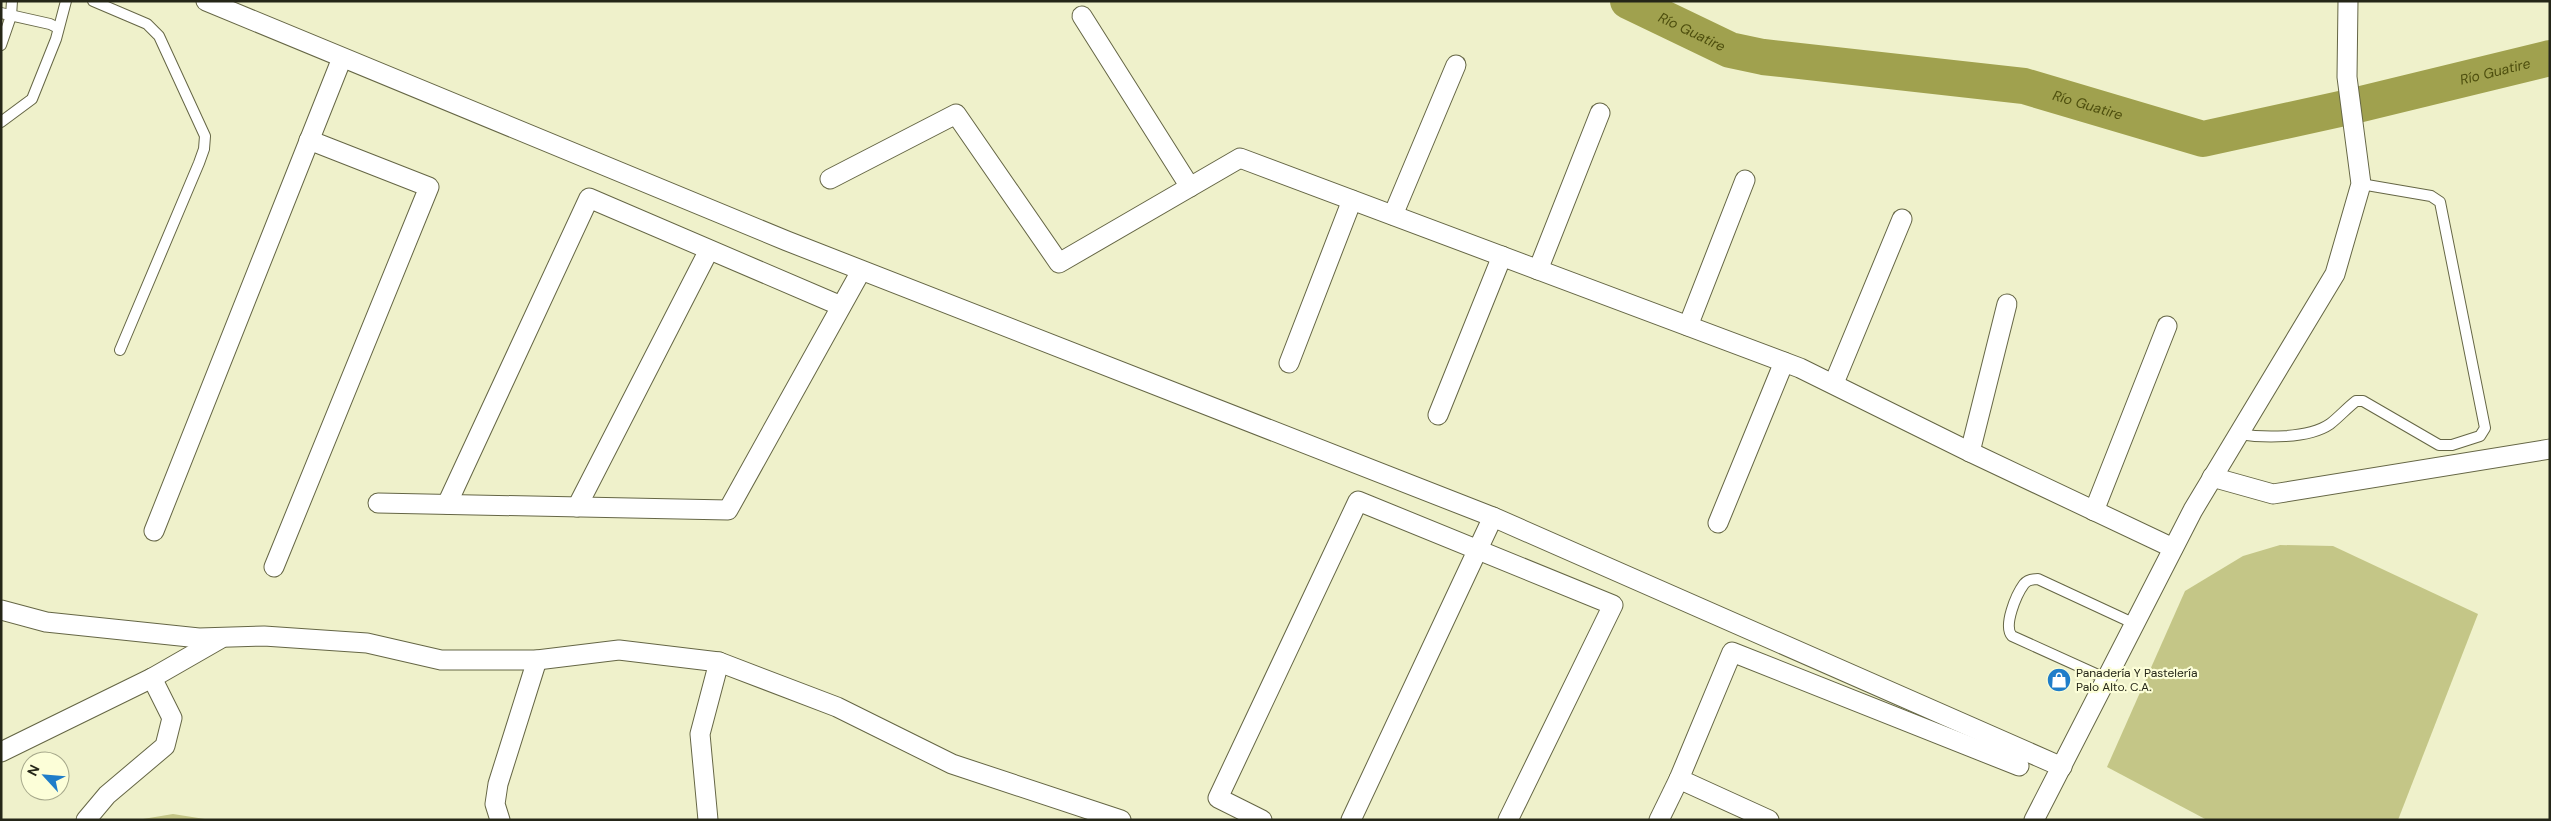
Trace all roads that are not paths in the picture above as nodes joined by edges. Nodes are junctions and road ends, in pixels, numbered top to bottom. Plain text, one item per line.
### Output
1 (12, 1) edge
2 (66, 1) edge
3 (93, 1) edge
4 (206, 1) edge
5 (2348, 1) edge
6 (6, 14) edge
7 (1082, 16) dead end
8 (58, 28) junction
9 (1, 45) edge
10 (342, 58) junction
11 (1456, 65) dead end
12 (1600, 113) dead end
13 (1, 122) edge
14 (309, 140) junction
15 (830, 179) dead end
16 (1745, 180) dead end
17 (2361, 184) junction
18 (1190, 187) junction
19 (1352, 200) junction
20 (1392, 215) junction
21 (1902, 218) dead end
22 (709, 250) junction
23 (1502, 256) junction
24 (1538, 270) junction
25 (861, 271) junction
26 (2007, 304) dead end
27 (841, 306) junction
28 (1688, 326) junction
29 (2167, 326) dead end
30 (120, 350) dead end
31 (1784, 362) junction
32 (1289, 363) dead end
33 (1834, 383) junction
34 (1438, 415) dead end
35 (2239, 434) junction
36 (2550, 449) edge
37 (1970, 452) junction
38 (2212, 478) junction
39 (378, 502) dead end
40 (447, 504) junction
41 (577, 507) junction
42 (2094, 511) junction
43 (1493, 517) junction
44 (1718, 522) dead end
45 (154, 531) dead end
46 (2173, 548) junction
47 (1477, 551) junction
48 (274, 567) dead end
49 (1, 610) edge
50 (2135, 624) junction
51 (224, 637) junction
52 (537, 660) junction
53 (719, 662) junction
54 (152, 678) junction
55 (2107, 679) junction
56 (1, 752) edge
57 (2019, 766) dead end
58 (2062, 767) junction
59 (1680, 779) junction
60 (86, 820) edge
61 (500, 820) edge
62 (708, 820) edge
63 (1121, 820) edge
64 (1262, 820) edge
65 (1351, 820) edge
66 (1508, 820) edge
67 (1658, 820) edge
68 (1769, 820) edge
69 (2034, 820) edge

1 - 6 lane
2 - 8 lane
3 - 30 lane
4 - 10 street
5 - 17 street
6 - 8 lane
6 - 9 lane
7 - 18 street
8 - 13 lane
10 - 14 street
10 - 25 street
11 - 20 street
12 - 24 street
14 - 45 street
14 - 48 street
15 - 18 street
16 - 28 street
17 - 35 street
17 - 35 lane
18 - 19 street
19 - 20 street
19 - 32 street
20 - 23 street
21 - 33 street
22 - 27 street
22 - 40 street
22 - 41 street
23 - 24 street
23 - 34 street
24 - 28 street
25 - 27 street
25 - 43 street
26 - 37 street
27 - 41 street
28 - 31 street
29 - 42 street
31 - 33 street
31 - 44 street
33 - 37 street
35 - 38 street
36 - 38 street
37 - 42 street
38 - 46 street
39 - 40 street
40 - 41 street
42 - 46 street
43 - 47 street
43 - 58 street
46 - 50 street
47 - 64 street
47 - 65 street
47 - 66 street
49 - 51 street
50 - 55 street
50 - 55 lane
51 - 52 street
51 - 54 street
52 - 53 street
52 - 61 street
53 - 62 street
53 - 63 street
54 - 56 street
54 - 60 street
55 - 58 street
57 - 59 street
58 - 69 street
59 - 67 street
59 - 68 street

